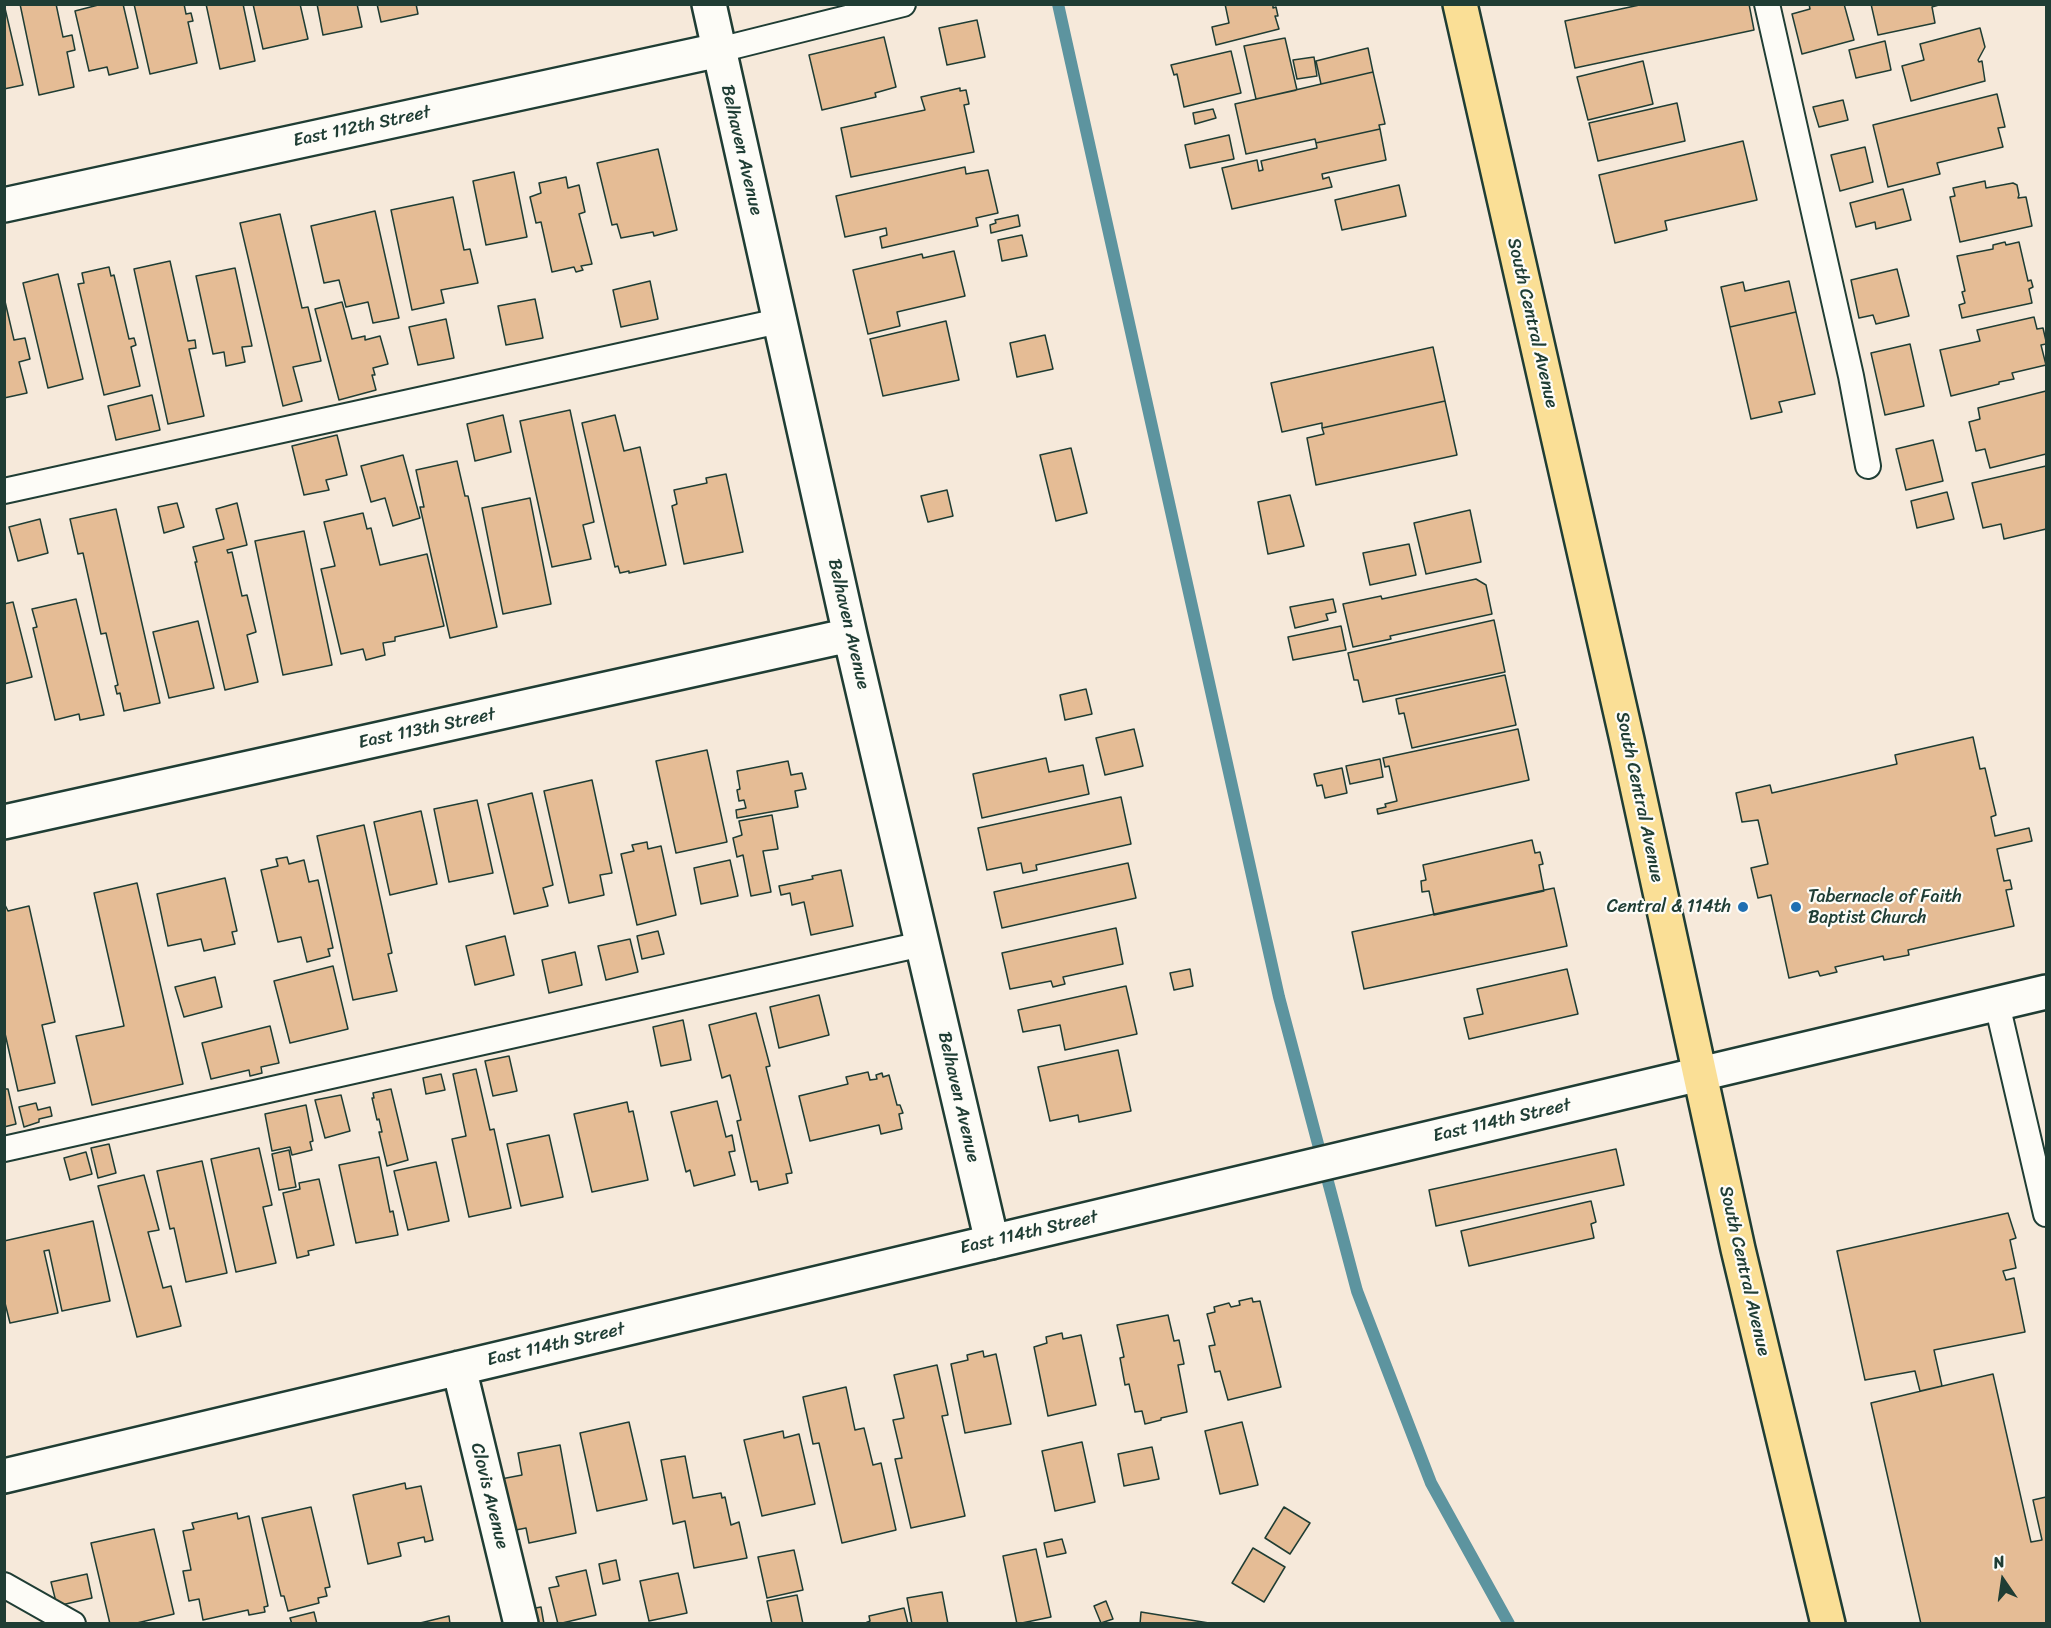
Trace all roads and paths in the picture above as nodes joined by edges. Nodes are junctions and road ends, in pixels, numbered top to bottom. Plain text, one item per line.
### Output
1 (709, 4) edge
2 (903, 4) edge
3 (1460, 4) edge
4 (1767, 4) edge
5 (719, 50) junction
6 (4, 205) edge
7 (779, 321) junction
8 (1868, 466) dead end
9 (4, 491) edge
10 (850, 635) junction
11 (4, 822) edge
12 (922, 944) junction
13 (2046, 992) edge
14 (1997, 1004) junction
15 (1699, 1075) junction
16 (4, 1149) edge
17 (2046, 1214) edge
18 (992, 1242) junction
19 (459, 1368) junction
20 (7, 1475) edge
21 (4, 1585) edge
22 (74, 1623) edge
23 (521, 1623) edge
24 (1828, 1623) edge

1 - 5 street, Belhaven Avenue
2 - 5 lane
3 - 15 main road, South Central Avenue
4 - 8 lane
5 - 6 street, East 112th Street
5 - 7 street, Belhaven Avenue
7 - 9 lane
7 - 10 street, Belhaven Avenue
10 - 11 street, East 113th Street
10 - 12 street, Belhaven Avenue
12 - 16 lane
12 - 18 street, Belhaven Avenue
13 - 14 street, East 114th Street
14 - 15 street, East 114th Street
14 - 17 lane
15 - 18 street, East 114th Street
15 - 24 main road, South Central Avenue
18 - 19 street, East 114th Street
19 - 20 street, East 114th Street
19 - 23 street, Clovis Avenue
21 - 22 lane

